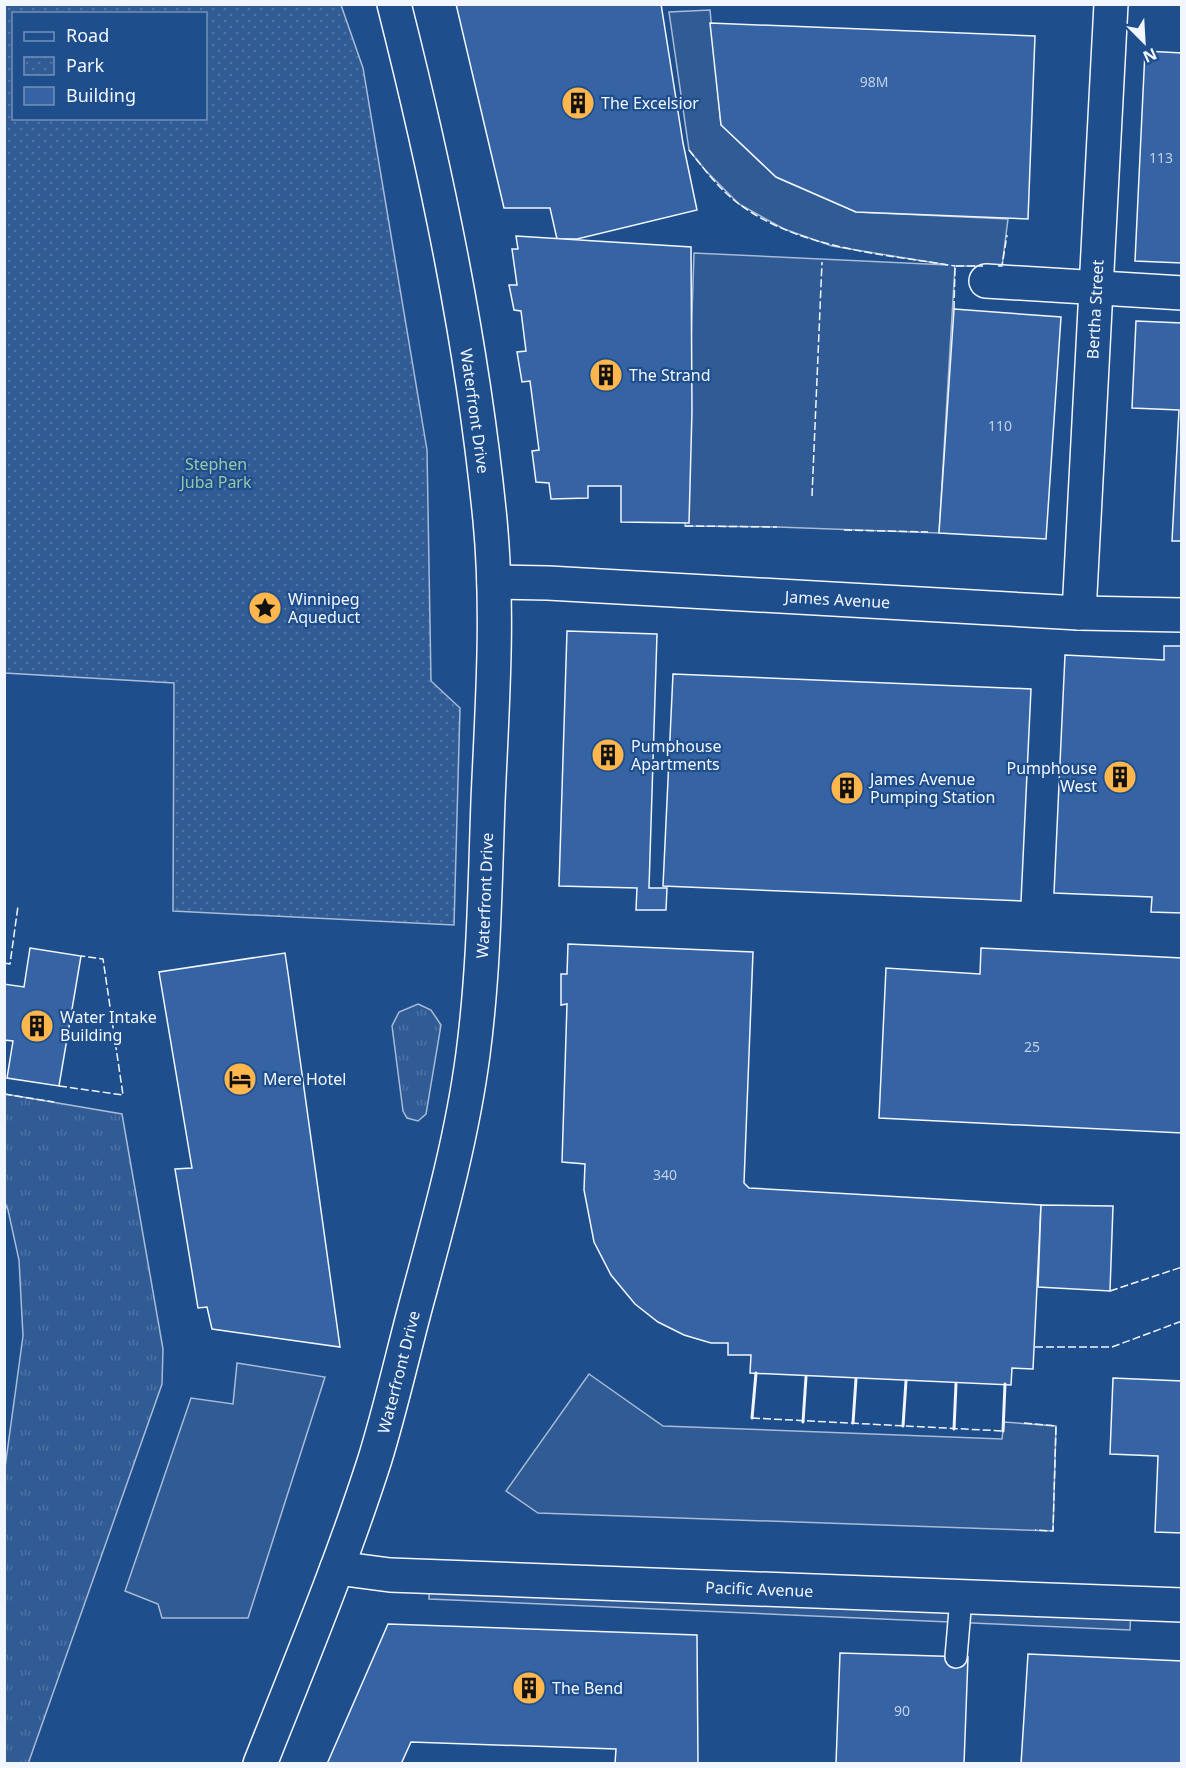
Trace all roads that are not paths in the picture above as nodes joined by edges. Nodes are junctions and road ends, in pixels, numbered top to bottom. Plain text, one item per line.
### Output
1 (394, 4) edge
2 (1111, 4) edge
3 (986, 281) dead end
4 (1096, 288) junction
5 (1182, 292) edge
6 (494, 582) junction
7 (1079, 613) junction
8 (1182, 615) edge
9 (337, 1568) junction
10 (961, 1598) junction
11 (1182, 1605) edge
12 (956, 1657) dead end
13 (260, 1764) edge

1 - 6 street, Waterfront Drive
2 - 4 street, Bertha Street
3 - 4 street
4 - 5 street
4 - 7 street, Bertha Street
6 - 7 street, James Avenue
6 - 9 street, Waterfront Drive
7 - 8 street, James Avenue
9 - 10 street, Pacific Avenue
9 - 13 street, Waterfront Drive
10 - 11 street, Pacific Avenue
10 - 12 lane

